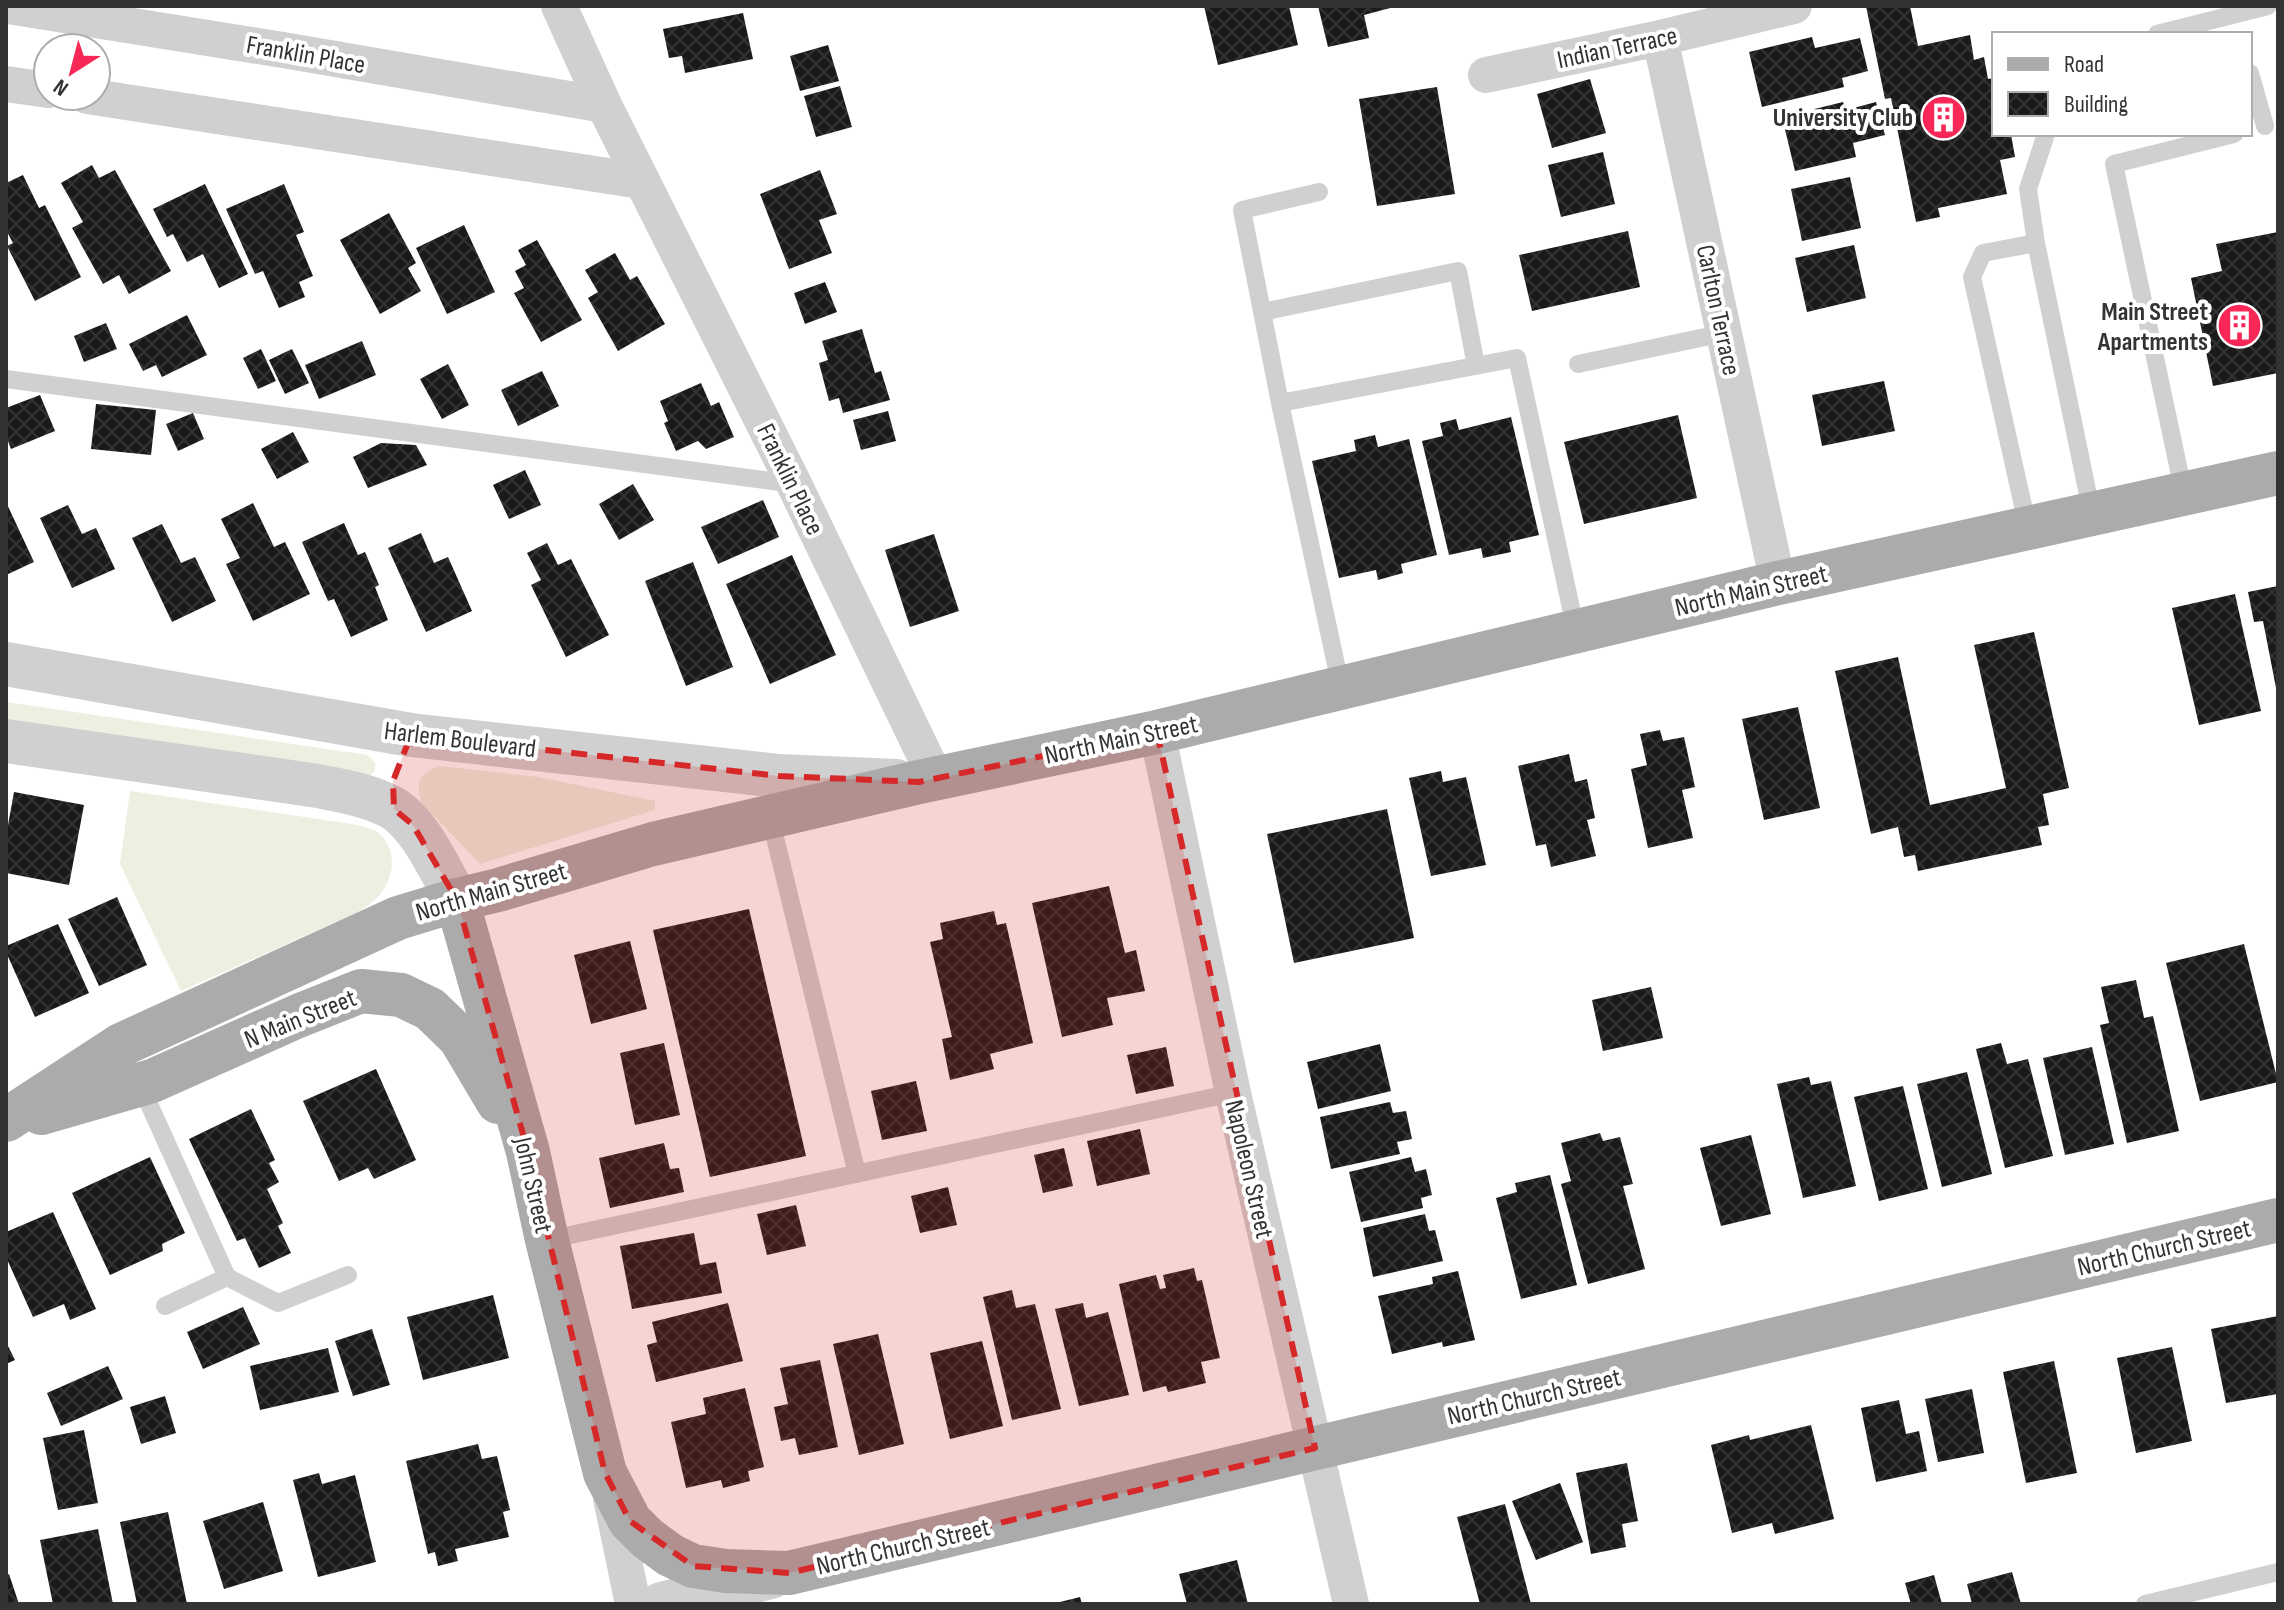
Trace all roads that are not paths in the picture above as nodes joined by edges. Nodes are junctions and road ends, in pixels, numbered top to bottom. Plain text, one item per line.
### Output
1 (8, 6) edge
2 (559, 6) edge
3 (1794, 6) edge
4 (2268, 6) edge
5 (2232, 11) edge
6 (2164, 32) edge
7 (2238, 32) edge
8 (1660, 38) junction
9 (1486, 75) dead end
10 (2252, 81) edge
11 (6, 84) edge
12 (32, 88) edge
13 (112, 100) edge
14 (604, 105) junction
15 (2264, 126) edge
16 (2045, 136) edge
17 (2226, 136) edge
18 (641, 181) junction
19 (1319, 192) dead end
20 (2036, 243) junction
21 (1262, 312) junction
22 (1724, 333) junction
23 (1578, 364) dead end
24 (1476, 366) junction
25 (6, 379) edge
26 (1280, 403) junction
27 (2278, 473) edge
28 (794, 484) junction
29 (2184, 494) junction
30 (2092, 514) junction
31 (2028, 528) junction
32 (1778, 583) junction
33 (1576, 631) junction
34 (6, 664) edge
35 (1341, 688) junction
36 (1157, 732) junction
37 (411, 735) junction
38 (6, 741) edge
39 (927, 781) junction
40 (394, 809) junction
41 (770, 817) junction
42 (457, 900) junction
43 (140, 1084) junction
44 (1233, 1093) junction
45 (6, 1121) edge
46 (528, 1152) junction
47 (857, 1174) junction
48 (2278, 1220) edge
49 (547, 1240) junction
50 (348, 1275) dead end
51 (227, 1277) junction
52 (165, 1306) dead end
53 (1315, 1448) junction
54 (605, 1473) junction
55 (670, 1555) joint
56 (2278, 1572) edge
57 (789, 1573) junction
58 (633, 1604) edge
59 (661, 1604) edge
60 (1351, 1604) edge
61 (2145, 1604) edge

1 - 14 street, Franklin Place
2 - 14 street, Franklin Place
3 - 8 street, Indian Terrace
4 - 5 lane
5 - 6 lane
5 - 7 lane
8 - 9 street, Indian Terrace
8 - 22 street, Carlton Terrace
10 - 15 lane
11 - 12 street
13 - 18 street
14 - 18 street, Franklin Place
16 - 20 lane
17 - 29 lane
18 - 28 street, Franklin Place
19 - 21 lane
20 - 30 lane
20 - 31 lane
21 - 24 lane
21 - 26 lane
22 - 23 lane
22 - 32 street, Carlton Terrace
24 - 26 lane
24 - 33 lane
25 - 28 lane
26 - 35 lane
27 - 29 main road, North Main Street
28 - 39 street, Franklin Place
29 - 30 main road, North Main Street
30 - 31 main road, North Main Street
31 - 32 main road, North Main Street
32 - 33 main road, North Main Street
33 - 35 main road, North Main Street
34 - 37 street, Harlem Boulevard
35 - 36 main road, North Main Street
36 - 39 main road, North Main Street
36 - 44 street, Napoleon Street
37 - 39 street, Harlem Boulevard
37 - 40 street
38 - 40 street
39 - 41 main road, North Main Street
40 - 42 street
41 - 42 main road, North Main Street
41 - 47 lane
42 - 45 main road, North Main Street
42 - 46 main road, John Street
43 - 45 main road, N Main Street
43 - 46 main road, N Main Street
43 - 51 lane
44 - 47 lane
44 - 53 street, Napoleon Street
46 - 49 main road, John Street
47 - 49 lane
48 - 53 main road, North Church Street
49 - 54 main road, John Street
50 - 51 lane
51 - 52 lane
53 - 57 main road, North Church Street
53 - 60 street, Napoleon Street
54 - 55 main road, John Street
54 - 58 street, John Street
55 - 57 main road, North Church Street
56 - 61 lane
57 - 59 street, North Church Street

